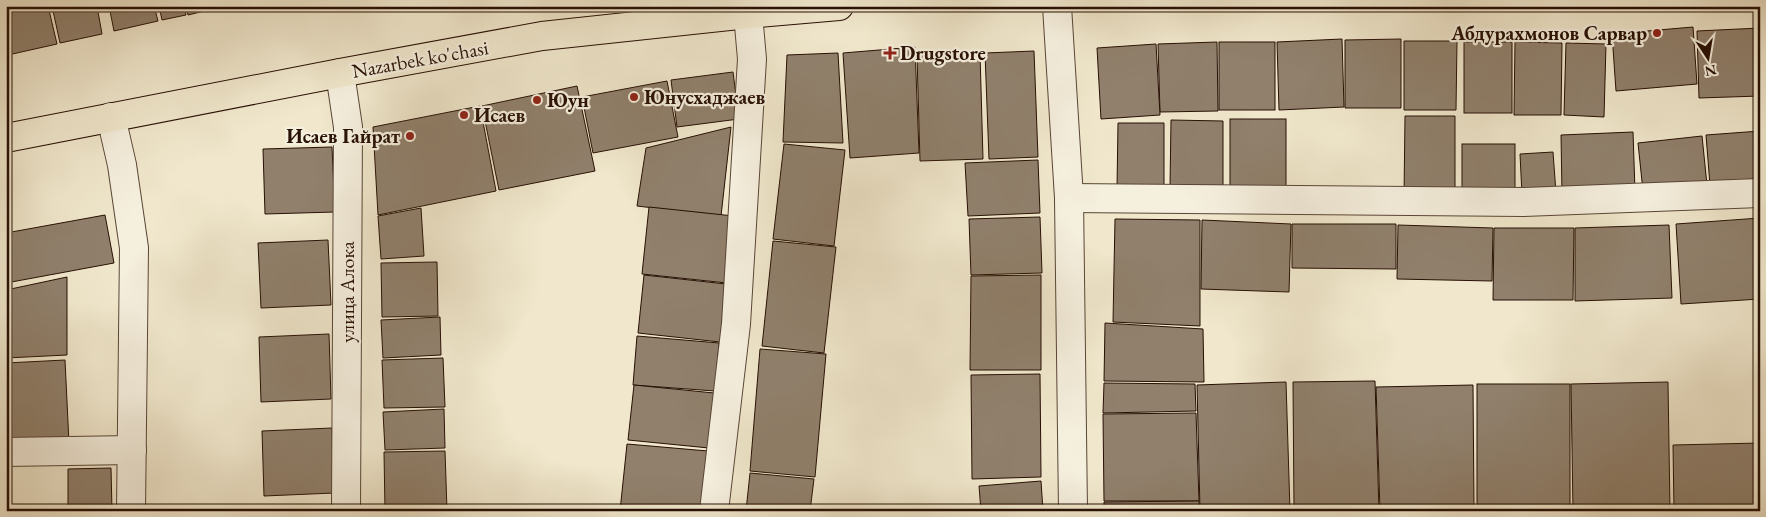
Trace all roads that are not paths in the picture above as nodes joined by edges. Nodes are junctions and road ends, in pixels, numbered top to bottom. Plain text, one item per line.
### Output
1 (838, 6) edge
2 (1057, 6) edge
3 (748, 14) junction
4 (340, 73) junction
5 (111, 118) junction
6 (6, 138) edge
7 (1760, 193) edge
8 (1069, 198) junction
9 (132, 450) junction
10 (6, 452) edge
11 (130, 511) edge
12 (346, 511) edge
13 (714, 511) edge
14 (1073, 511) edge

1 - 3 main road, Nazarbek ko'chasi
2 - 8 street
3 - 4 main road, Nazarbek ko'chasi
3 - 13 street
4 - 5 main road, Nazarbek ko'chasi
4 - 12 street, улица Алока
5 - 6 main road, Nazarbek ko'chasi
5 - 9 street
7 - 8 street
8 - 14 street
9 - 10 street
9 - 11 street

